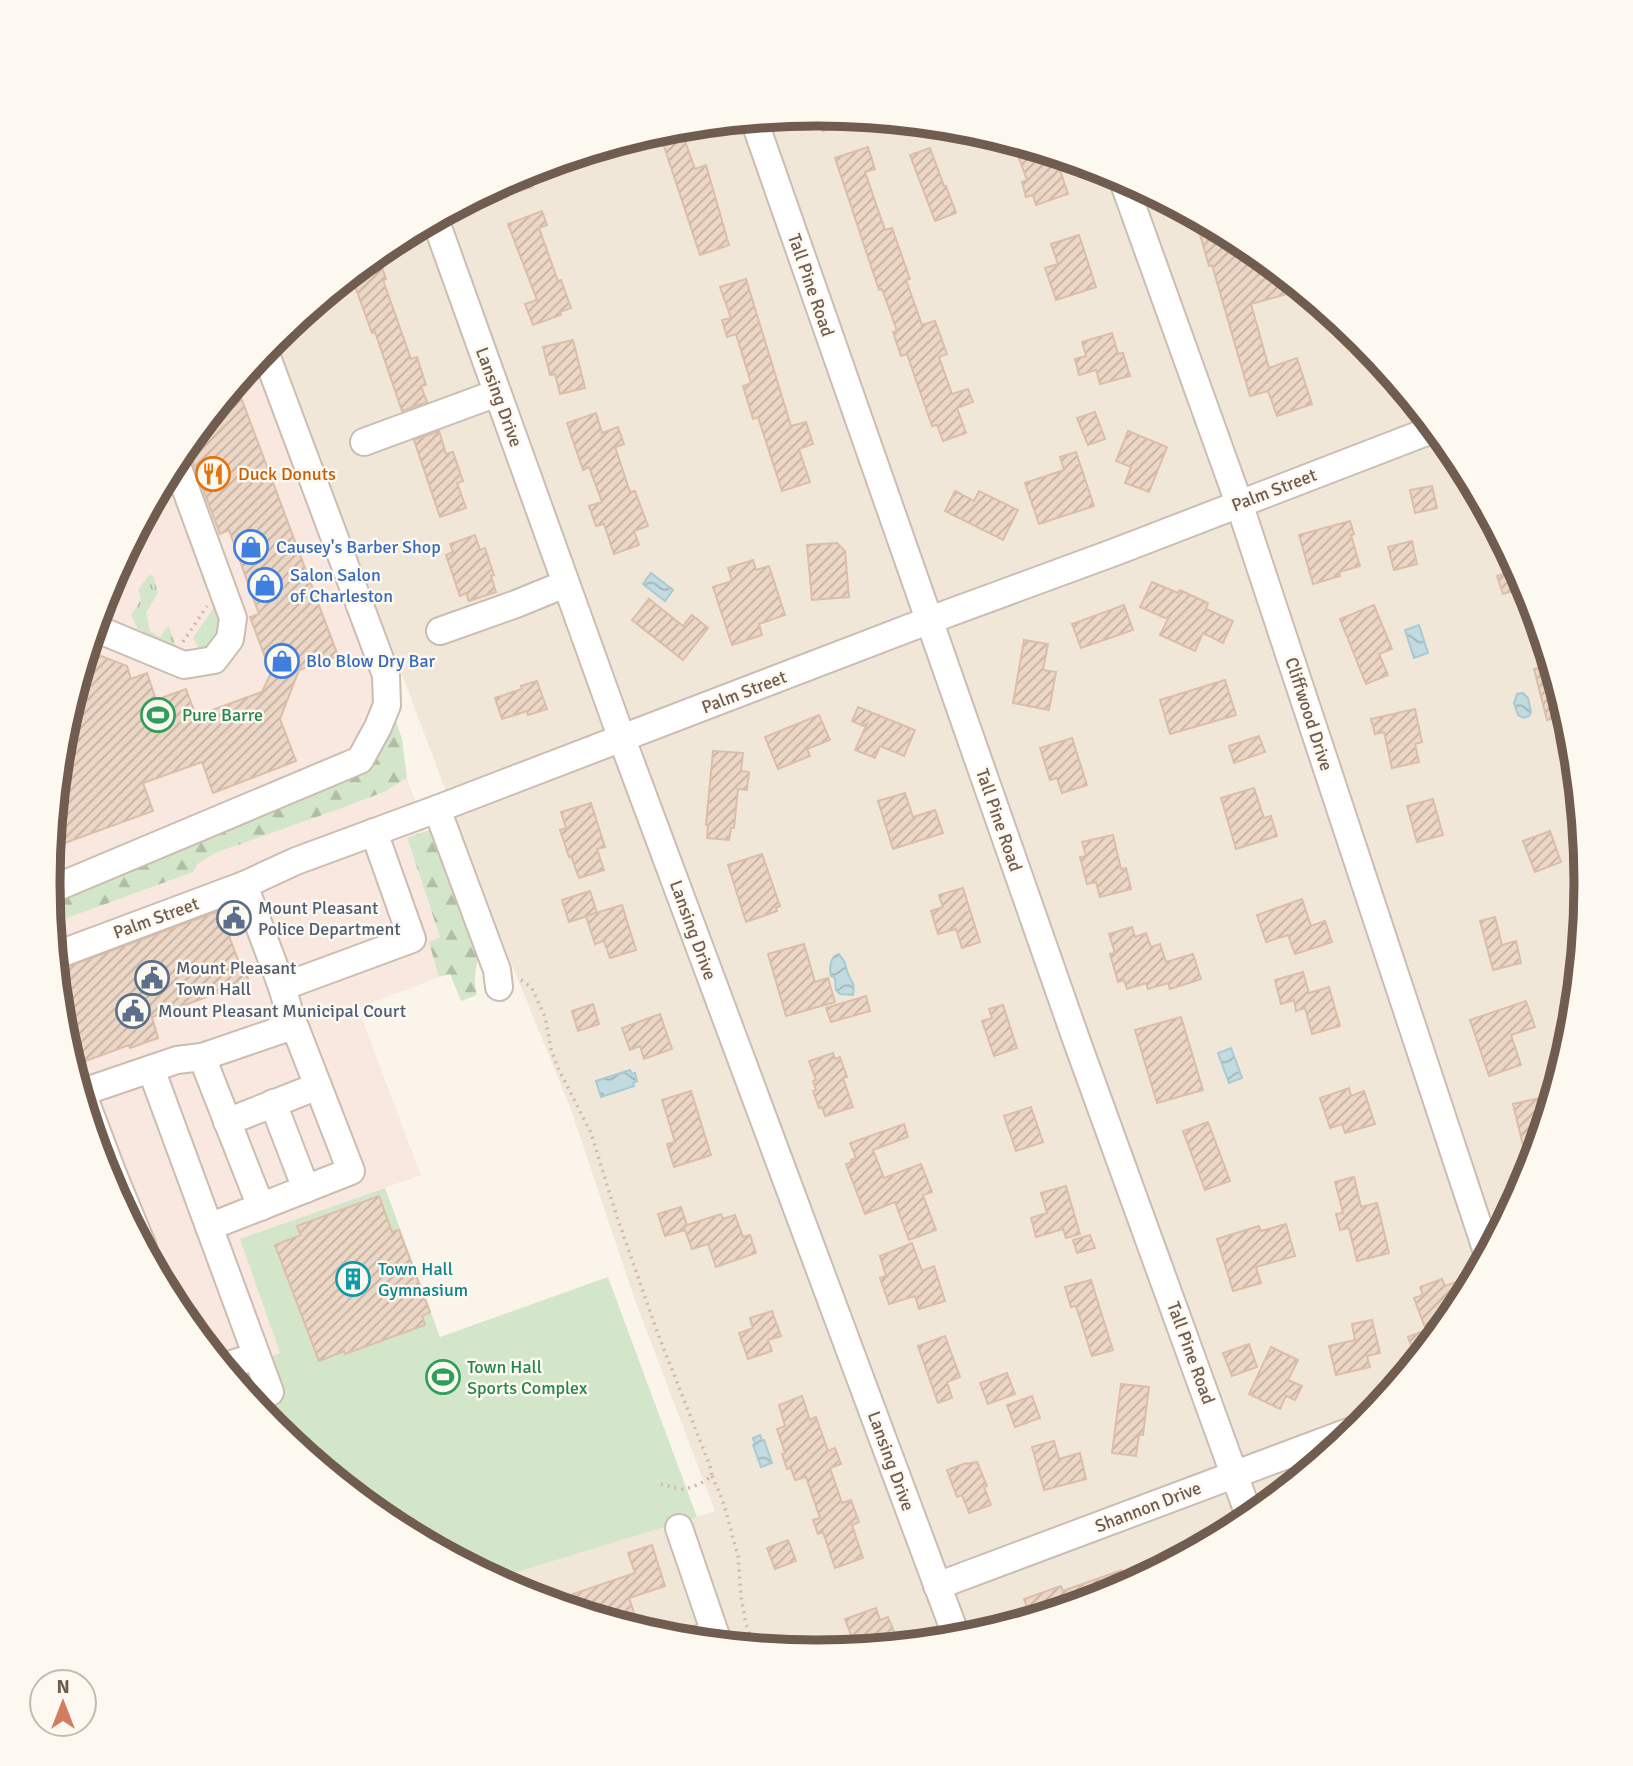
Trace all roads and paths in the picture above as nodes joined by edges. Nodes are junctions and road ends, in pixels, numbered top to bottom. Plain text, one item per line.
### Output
1 (757, 129) edge
2 (1128, 194) edge
3 (438, 227) edge
4 (269, 361) edge
5 (497, 393) junction
6 (1425, 433) edge
7 (364, 442) dead end
8 (180, 473) edge
9 (1238, 503) junction
10 (565, 584) junction
11 (929, 620) junction
12 (103, 631) edge
13 (440, 631) dead end
14 (622, 739) junction
15 (443, 806) junction
16 (374, 832) junction
17 (244, 885) junction
18 (60, 886) edge
19 (63, 953) edge
20 (498, 978) joint
21 (282, 987) junction
22 (290, 1014) junction
23 (202, 1057) junction
24 (151, 1069) junction
25 (318, 1086) junction
26 (89, 1090) edge
27 (273, 1103) junction
28 (227, 1122) junction
29 (306, 1189) junction
30 (261, 1207) junction
31 (209, 1227) junction
32 (1483, 1241) edge
33 (256, 1356) junction
34 (232, 1364) edge
35 (270, 1392) dead end
36 (1330, 1439) edge
37 (1234, 1474) junction
38 (712, 1476) junction
39 (658, 1484) dead end
40 (1246, 1506) edge
41 (679, 1528) dead end
42 (937, 1586) junction
43 (953, 1627) edge
44 (714, 1633) edge
45 (751, 1637) edge

1 - 11 street, Tall Pine Road
2 - 9 street, Cliffwood Drive
3 - 5 street, Lansing Drive
4 - 18 street
5 - 7 street
5 - 10 street, Lansing Drive
6 - 9 street, Palm Street
8 - 12 street
9 - 11 street, Palm Street
9 - 32 street, Cliffwood Drive
10 - 13 street
10 - 14 street, Lansing Drive
11 - 14 street, Palm Street
11 - 37 street, Tall Pine Road
14 - 15 street, Palm Street
14 - 42 street, Lansing Drive
15 - 16 street, Palm Street
15 - 20 street
16 - 17 street, Palm Street
16 - 21 street
17 - 19 street, Palm Street
17 - 21 street
20 - 38 path
21 - 22 street
22 - 23 street
22 - 25 street
23 - 24 street
23 - 28 street
24 - 26 street
24 - 31 street
25 - 27 street
25 - 29 street
27 - 28 street
27 - 29 street
28 - 30 street
29 - 30 street
30 - 31 street
31 - 33 street
33 - 34 street
33 - 35 street
36 - 37 street, Shannon Drive
37 - 40 street, Tall Pine Road
37 - 42 street, Shannon Drive
38 - 39 path
38 - 45 path
41 - 44 street
42 - 43 street, Lansing Drive

